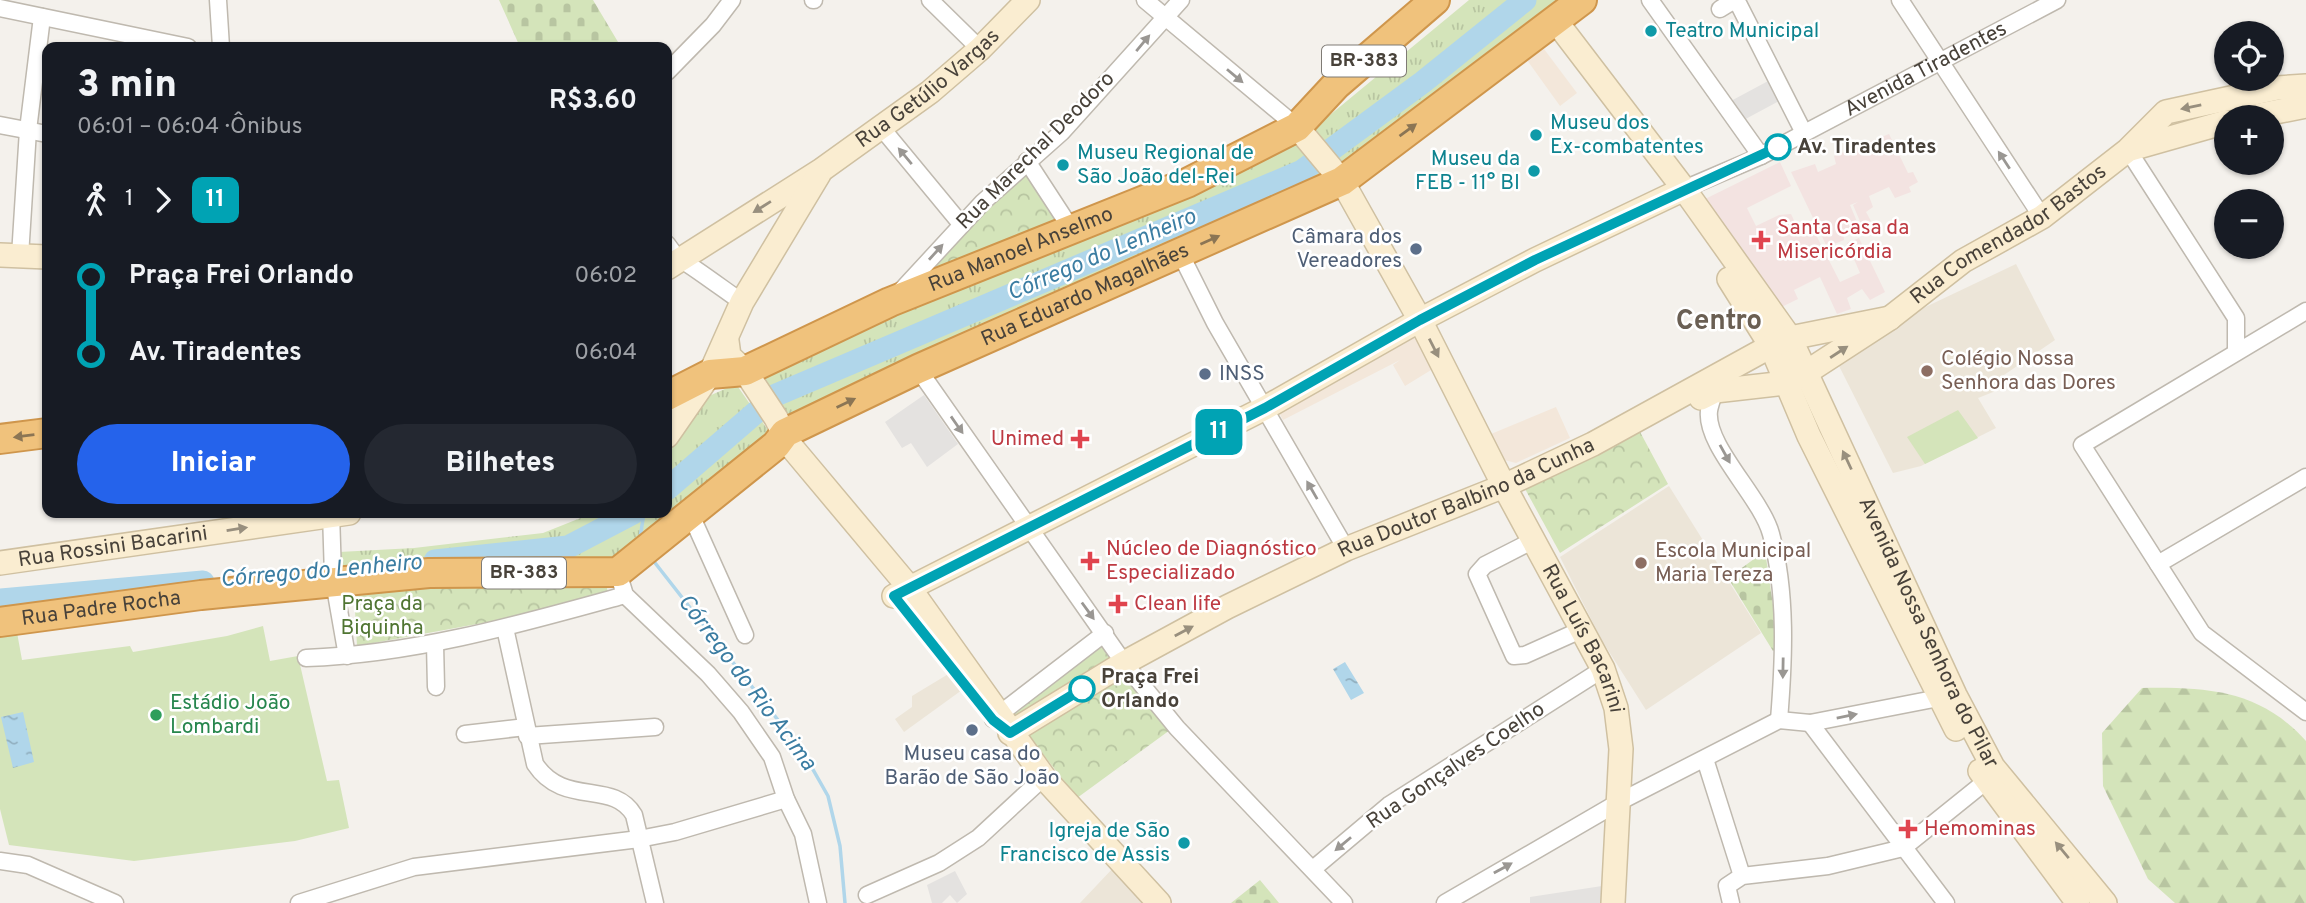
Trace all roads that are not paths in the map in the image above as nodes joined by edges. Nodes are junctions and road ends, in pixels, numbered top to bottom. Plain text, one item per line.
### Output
1 (218, 0) edge
2 (732, 0) edge
3 (930, 0) edge
4 (1028, 0) edge
5 (1145, 0) edge
6 (1181, 0) edge
7 (1435, 0) edge
8 (1582, 0) edge
9 (1650, 0) edge
10 (1900, 0) edge
11 (2057, 0) edge
12 (0, 8) edge
13 (1720, 9) dead end
14 (43, 17) junction
15 (1164, 18) junction
16 (1551, 23) junction
17 (164, 42) edge
18 (220, 42) edge
19 (980, 49) junction
20 (1939, 61) junction
21 (672, 67) edge
22 (2306, 86) edge
23 (2306, 106) edge
24 (2284, 110) edge
25 (0, 125) edge
26 (2214, 125) edge
27 (880, 127) junction
28 (27, 130) junction
29 (1301, 130) junction
30 (42, 133) edge
31 (1804, 133) junction
32 (2128, 150) junction
33 (1760, 156) junction
34 (1027, 161) junction
35 (820, 171) junction
36 (1338, 176) junction
37 (1677, 193) junction
38 (2042, 216) junction
39 (961, 223) junction
40 (1072, 230) junction
41 (1180, 253) junction
42 (10, 256) edge
43 (672, 256) edge
44 (42, 257) edge
45 (672, 257) edge
46 (742, 302) junction
47 (890, 303) junction
48 (2306, 311) edge
49 (1890, 318) junction
50 (2236, 318) junction
51 (1420, 320) junction
52 (2264, 336) junction
53 (727, 341) junction
54 (1780, 342) junction
55 (2236, 352) junction
56 (918, 369) junction
57 (1735, 369) junction
58 (745, 371) junction
59 (1807, 372) junction
60 (710, 374) junction
61 (1786, 383) junction
62 (1715, 391) junction
63 (672, 393) edge
64 (1265, 408) junction
65 (1661, 410) junction
66 (775, 423) junction
67 (672, 429) edge
68 (42, 434) edge
69 (0, 439) edge
70 (2306, 477) edge
71 (1504, 486) junction
72 (309, 518) edge
73 (336, 518) edge
74 (682, 523) junction
75 (1028, 527) junction
76 (1534, 540) junction
77 (1346, 550) junction
78 (0, 563) edge
79 (2158, 564) junction
80 (625, 577) junction
81 (333, 579) junction
82 (901, 591) junction
83 (0, 622) edge
84 (505, 628) junction
85 (1583, 629) junction
86 (1105, 633) junction
87 (745, 635) dead end
88 (435, 644) junction
89 (347, 656) junction
90 (306, 658) dead end
91 (1124, 663) junction
92 (1603, 669) junction
93 (436, 687) dead end
94 (1947, 697) junction
95 (2306, 712) edge
96 (1779, 720) junction
97 (1002, 722) junction
98 (1810, 723) junction
99 (655, 727) dead end
100 (527, 731) junction
101 (465, 734) dead end
102 (1705, 759) junction
103 (1989, 774) junction
104 (1044, 777) junction
105 (786, 799) junction
106 (1619, 802) junction
107 (639, 839) junction
108 (1903, 848) junction
109 (0, 861) edge
110 (1313, 869) junction
111 (1742, 876) junction
112 (2072, 894) edge
113 (867, 895) dead end
114 (115, 903) edge
115 (299, 903) edge
116 (655, 903) edge
117 (818, 903) edge
118 (1159, 903) edge
119 (1345, 903) edge
120 (1445, 903) edge
121 (1613, 903) edge
122 (1731, 903) edge
123 (1946, 903) edge
124 (2105, 903) edge

1 - 18 street
2 - 21 street
3 - 19 street
4 - 19 main road, Rua Getúlio Vargas
5 - 15 street
6 - 15 street, Rua Marechal Deodoro
7 - 29 highway, BR-383
8 - 16 highway, Rua Eduardo Magalhães
9 - 33 street
10 - 20 street
11 - 20 street, Avenida Tiradentes
12 - 14 street
13 - 31 street
14 - 17 street
14 - 28 street
15 -> 29 street
34 -> 15 street, Rua Marechal Deodoro
36 -> 16 highway, Rua Eduardo Magalhães
16 - 37 main road
19 - 27 main road, Rua Getúlio Vargas
20 - 31 street, Avenida Tiradentes
38 -> 20 street
22 -> 32 main road
23 - 24 main road
25 - 28 street
26 - 32 main road
27 - 35 main road, Rua Getúlio Vargas
39 -> 27 street
28 - 30 street
28 - 42 street
29 - 36 main road, Rua Luís Bacarini
29 - 40 highway, Rua Manoel Anselmo / BR-383
31 - 33 street, Avenida Tiradentes
32 - 38 main road, Rua Comendador Bastos
32 - 50 street
33 - 37 street, Avenida Tiradentes
34 - 39 street, Rua Marechal Deodoro
34 - 40 street
35 -> 43 main road, Rua Getúlio Vargas
35 - 46 main road
41 -> 36 highway, Rua Eduardo Magalhães
36 - 51 main road, Rua Luís Bacarini
37 - 51 main road, Avenida Tiradentes
37 - 54 main road
38 - 49 main road, Rua Comendador Bastos
47 -> 39 street, Rua Marechal Deodoro
40 - 47 highway, Rua Manoel Anselmo / BR-383
41 - 56 highway, Rua Eduardo Magalhães
41 - 64 street
42 - 44 main road
45 - 46 street
46 - 53 main road
47 - 58 highway, Rua Manoel Anselmo / BR-383
48 - 52 street
49 - 54 main road, Rua Comendador Bastos
59 -> 49 main road, Rua Comendador Bastos
50 - 52 street
50 - 55 street
51 - 64 main road, Avenida Tiradentes
51 -> 71 main road, Rua Luís Bacarini
52 - 55 street
53 - 58 main road
53 - 60 main road
54 - 57 main road, Rua Comendador Bastos
54 - 59 main road, Avenida Nossa Senhora do Pilar
54 - 61 main road, Avenida Nossa Senhora do Pilar
55 - 79 street
66 -> 56 highway, Rua Eduardo Magalhães
56 -> 75 street
57 - 62 main road
57 - 65 main road, Rua Comendador Bastos
58 - 60 highway, BR-383
58 - 66 main road
59 - 61 main road, Rua Comendador Bastos
94 -> 59 main road, Avenida Nossa Senhora do Pilar
60 - 63 highway, BR-383
60 - 67 main road
61 - 62 main road, Rua Comendador Bastos
61 - 94 main road, Avenida Nossa Senhora do Pilar
62 - 65 main road, Rua Comendador Bastos
62 -> 96 street
64 - 75 main road, Avenida Tiradentes
77 -> 64 street
65 - 71 main road, Rua Doutor Balbino da Cunha
66 - 74 highway, Rua Eduardo Magalhães
66 - 82 main road
68 -> 69 highway
70 - 79 street
71 - 76 main road, Rua Luís Bacarini
71 - 77 main road, Rua Doutor Balbino da Cunha
78 -> 72 main road, Rua Rossini Bacarini
73 - 81 street
74 - 80 highway, Rua Eduardo Magalhães
74 - 87 street
75 - 82 main road, Avenida Tiradentes
75 -> 86 street
76 - 85 main road, Rua Luís Bacarini
76 - 85 street
91 -> 77 main road, Rua Doutor Balbino da Cunha
79 - 95 street
80 - 81 highway, Rua Padre Rocha / BR-383
80 - 84 street
80 - 105 street
81 - 83 highway, Rua Padre Rocha / BR-383
81 - 89 street
82 - 97 main road
84 - 88 street
84 - 100 street
85 - 92 main road, Rua Luís Bacarini
86 - 91 street
86 - 97 street
88 - 89 street
88 - 93 street
89 - 90 street
91 - 97 main road
91 - 110 street
92 - 106 main road, Rua Luís Bacarini
92 -> 110 street, Rua Gonçalves Coelho
98 -> 94 street
94 - 103 main road, Avenida Nossa Senhora do Pilar
96 - 98 street
96 - 102 street
97 - 104 main road
98 - 108 street
99 - 100 street
100 - 101 street
100 - 107 street
102 - 106 street
102 - 111 street
103 - 108 street
103 - 112 main road, Avenida Nossa Senhora do Pilar
104 - 113 street
104 - 118 main road
105 - 107 street
105 - 117 street
120 -> 106 street
106 - 121 main road, Rua Luís Bacarini
107 - 115 street
107 - 116 street
108 - 111 street
108 - 123 street
109 - 114 street
110 - 119 street
111 - 122 street
112 - 124 main road, Avenida Nossa Senhora do Pilar

